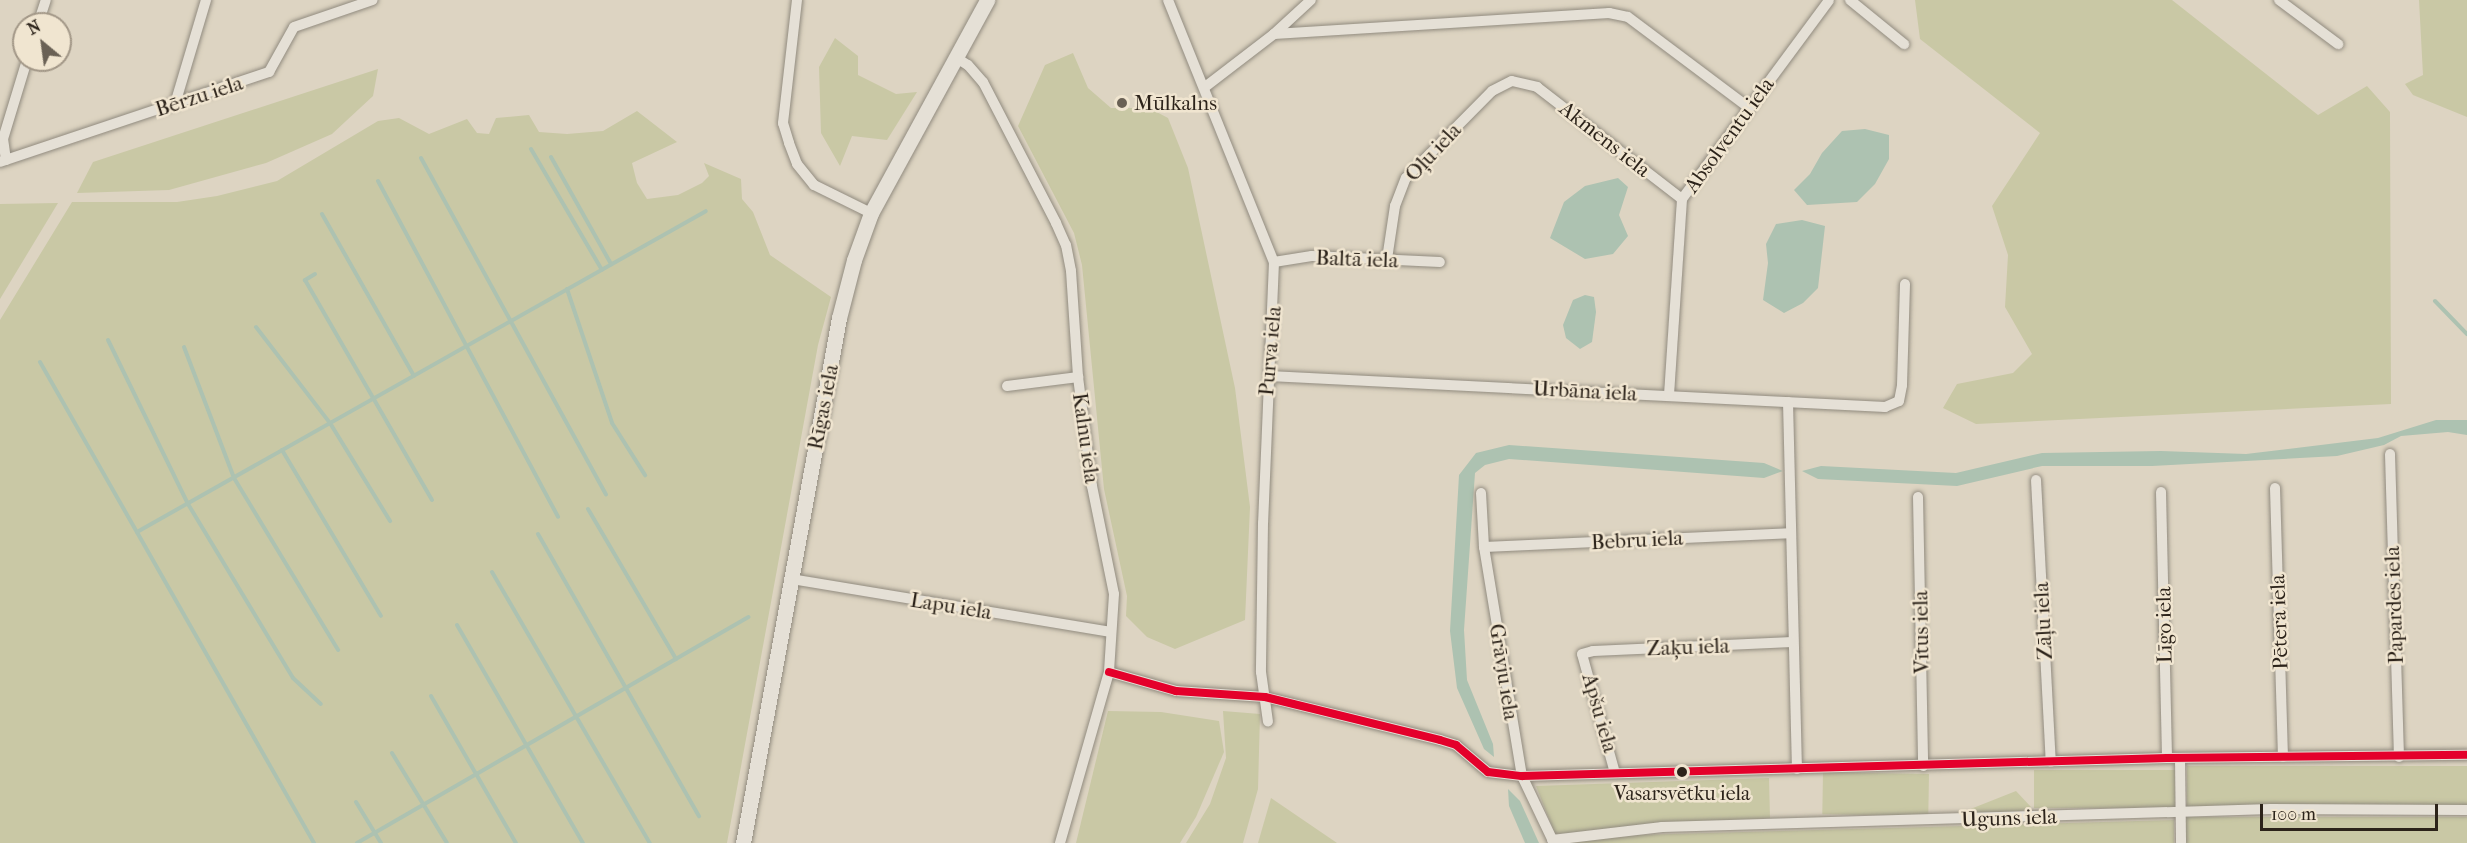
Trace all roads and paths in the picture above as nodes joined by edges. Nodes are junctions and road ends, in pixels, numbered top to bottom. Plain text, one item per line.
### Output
1 (206, 0) edge
2 (373, 0) edge
3 (797, 0) edge
4 (987, 0) edge
5 (1168, 0) edge
6 (1311, 0) edge
7 (1829, 0) edge
8 (1850, 0) edge
9 (2279, 0) edge
10 (1274, 34) junction
11 (1904, 44) dead end
12 (2338, 44) dead end
13 (955, 57) junction
14 (23, 72) edge
15 (1525, 82) joint
16 (1205, 87) junction
17 (175, 104) junction
18 (1748, 107) junction
19 (3, 161) edge
20 (1682, 199) junction
21 (871, 213) junction
22 (1387, 259) junction
23 (1274, 262) junction
24 (1440, 262) dead end
25 (1905, 284) dead end
26 (1269, 376) junction
27 (1078, 377) junction
28 (1007, 386) dead end
29 (1669, 395) junction
30 (1788, 402) junction
31 (2390, 454) dead end
32 (2036, 480) dead end
33 (2275, 488) dead end
34 (2161, 492) dead end
35 (1481, 494) dead end
36 (1918, 497) dead end
37 (1790, 533) junction
38 (1484, 547) junction
39 (791, 579) junction
40 (1111, 632) junction
41 (1793, 642) junction
42 (1582, 654) joint
43 (1109, 672) junction
44 (1265, 697) junction
45 (1268, 722) dead end
46 (2467, 755) edge
47 (2283, 757) junction
48 (2399, 757) junction
49 (2167, 758) junction
50 (2180, 758) junction
51 (2051, 762) junction
52 (1923, 766) junction
53 (1797, 769) junction
54 (1615, 773) junction
55 (1522, 776) junction
56 (2467, 810) edge
57 (2181, 813) junction
58 (1553, 841) edge
59 (743, 843) edge
60 (1060, 843) edge
61 (2181, 843) edge

1 - 17 street
2 - 17 street, Bērzu iela
3 - 21 street
4 - 13 main road, Rīgas iela
5 - 16 street, Purva iela
6 - 10 street
7 - 18 street, Absolventu iela
8 - 11 street
9 - 12 street
10 - 16 street
10 - 18 street
13 - 21 main road, Rīgas iela
13 - 27 street, Kalnu iela
14 - 19 street
15 - 20 street, Akmens iela
15 - 22 street, Oļu iela
16 - 23 street, Purva iela
17 - 19 street, Bērzu iela
18 - 20 street, Absolventu iela
20 - 29 street, Absolventu iela
21 - 39 main road, Rīgas iela
22 - 23 street, Baltā iela
22 - 24 street, Baltā iela
23 - 26 street, Purva iela
25 - 30 street, Urbāna iela
26 - 29 street, Urbāna iela
26 - 44 street, Purva iela
27 - 28 street
27 - 40 street, Kalnu iela
29 - 30 street, Urbāna iela
30 - 37 street
31 - 48 street, Papardes iela
32 - 51 street, Zāļu iela
33 - 47 street, Pētera iela
34 - 49 street, Līgo iela
35 - 38 street, Grāvju iela
36 - 52 street, Vītus iela
37 - 38 street, Bebru iela
37 - 41 street
38 - 55 street, Grāvju iela
39 - 40 street, Lapu iela
39 - 59 main road, Rīgas iela
40 - 43 street, Kalnu iela
41 - 42 street, Zaķu iela
41 - 53 street
42 - 54 street, Apšu iela
43 - 44 street
43 - 60 street, Kalnu iela
44 - 45 street, Purva iela
44 - 55 street
46 - 48 street
47 - 48 street
47 - 50 street
49 - 50 street
49 - 51 street
50 - 57 street
51 - 52 street
52 - 53 street
53 - 54 street
54 - 55 street
55 - 58 street, Grāvju iela
56 - 57 street, Uguns iela
57 - 58 street, Uguns iela
57 - 61 street

